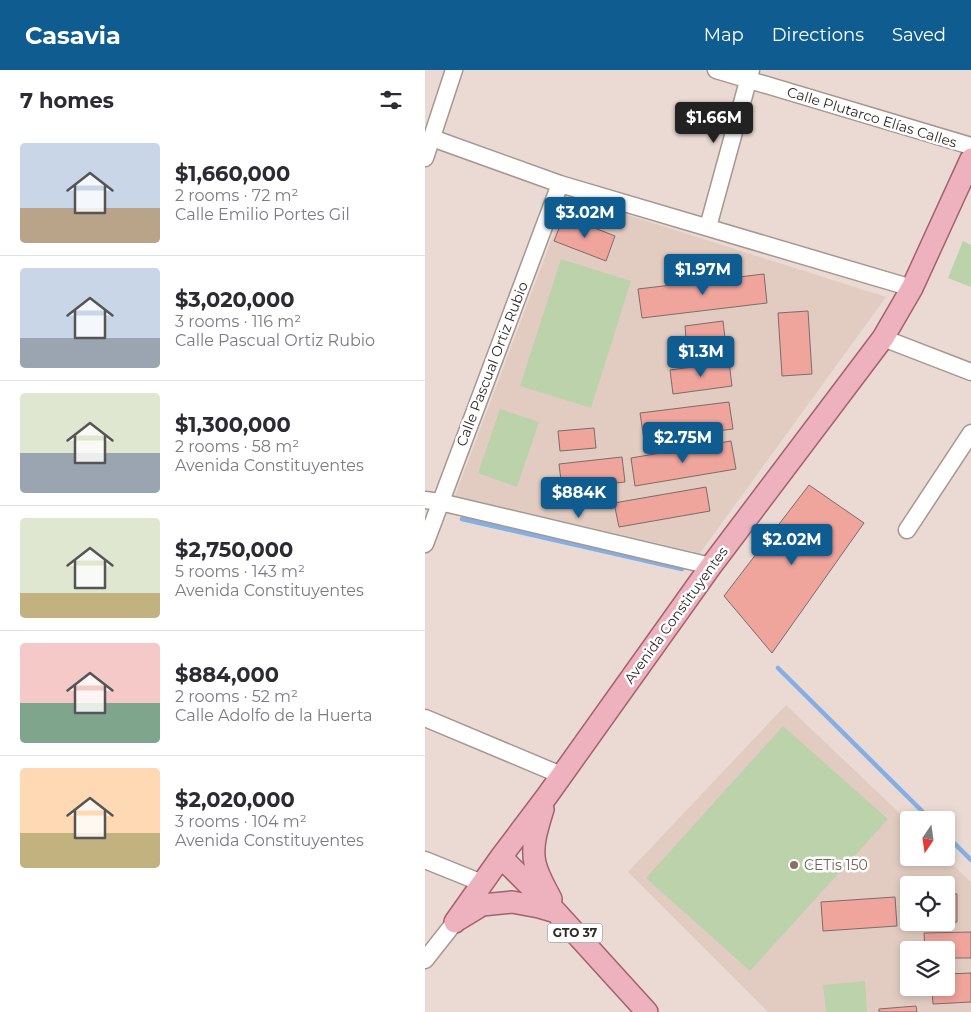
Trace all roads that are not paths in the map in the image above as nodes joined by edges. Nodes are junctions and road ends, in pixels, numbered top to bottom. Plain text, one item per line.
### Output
1 (454, 70) edge
2 (716, 70) edge
3 (749, 75) edge
4 (433, 138) junction
5 (971, 146) edge
6 (425, 158) edge
7 (971, 159) edge
8 (560, 184) junction
9 (708, 227) junction
10 (911, 288) junction
11 (883, 338) junction
12 (971, 372) edge
13 (971, 433) edge
14 (433, 501) edge
15 (907, 530) dead end
16 (425, 544) edge
17 (711, 566) junction
18 (425, 718) edge
19 (561, 775) junction
20 (547, 796) junction
21 (501, 857) junction
22 (425, 860) edge
23 (482, 883) junction
24 (557, 913) junction
25 (455, 922) junction
26 (425, 960) edge
27 (647, 1012) edge

1 - 4 street
2 - 3 street, Calle Plutarco Elías Calles
3 - 5 street, Calle Plutarco Elías Calles
3 - 9 street
4 - 6 street
4 - 8 street
7 - 10 main road, Avenida Constituyentes
8 - 9 street
8 - 14 street, Calle Pascual Ortiz Rubio
9 - 10 street
10 - 11 main road, Avenida Constituyentes
11 - 12 street
11 - 17 main road, Avenida Constituyentes
13 - 15 street
14 - 16 street, Calle Pascual Ortiz Rubio
14 - 17 street
17 - 19 main road, Avenida Constituyentes
18 - 19 street
19 - 20 main road, Avenida Constituyentes
20 - 21 main road, Avenida Constituyentes
20 - 24 main road
21 - 23 main road, Avenida Constituyentes
21 - 24 main road, GTO 37
22 - 23 street
23 - 25 main road, Avenida Constituyentes
24 - 25 main road
24 - 27 main road, GTO 37
25 - 26 street, Avenida Constituyentes

